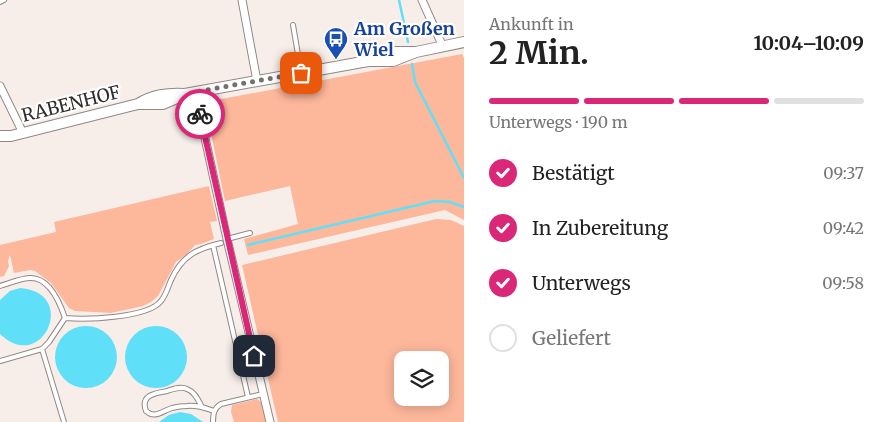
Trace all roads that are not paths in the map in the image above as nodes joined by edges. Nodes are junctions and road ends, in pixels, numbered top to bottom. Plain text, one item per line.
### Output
1 (4, 0) edge
2 (242, 0) edge
3 (422, 0) edge
4 (0, 2) edge
5 (293, 25) dead end
6 (464, 42) edge
7 (443, 47) junction
8 (301, 73) junction
9 (257, 81) junction
10 (0, 86) edge
11 (190, 93) junction
12 (23, 133) junction
13 (0, 136) edge
14 (11, 136) junction
15 (0, 142) edge
16 (250, 233) dead end
17 (224, 241) junction
18 (213, 245) junction
19 (0, 286) edge
20 (65, 318) junction
21 (42, 349) junction
22 (0, 361) edge
23 (263, 394) junction
24 (248, 397) junction
25 (202, 407) junction
26 (214, 411) junction
27 (64, 422) edge
28 (213, 422) edge
29 (270, 422) edge

1 - 4 lane
2 - 9 street
3 - 7 street
5 - 8 lane
6 - 7 street, RABENHOF
7 - 8 street, RABENHOF
8 - 9 street, RABENHOF
9 - 11 street, RABENHOF
10 - 12 street
11 - 12 street, RABENHOF
11 - 17 street
12 - 14 street, RABENHOF
13 - 14 street, RABENHOF
14 - 15 street, RABENHOF
16 - 17 lane
17 - 18 lane
17 - 23 street
18 - 20 lane
18 - 24 lane
19 - 20 lane
20 - 21 lane
21 - 22 lane
21 - 27 lane
23 - 24 lane
23 - 29 street
24 - 26 lane
25 - 25 lane
25 - 26 lane
26 - 28 lane

